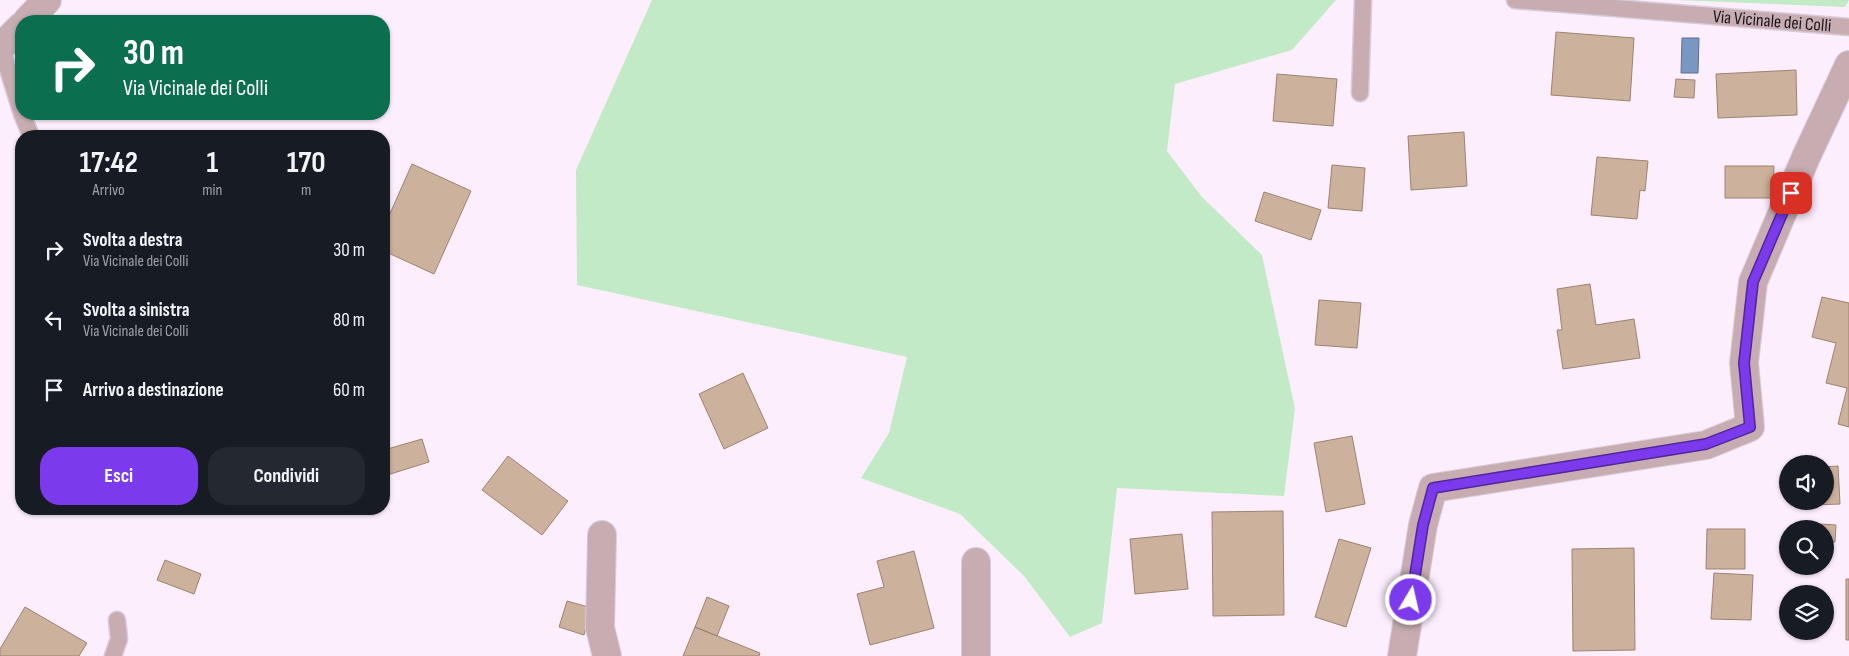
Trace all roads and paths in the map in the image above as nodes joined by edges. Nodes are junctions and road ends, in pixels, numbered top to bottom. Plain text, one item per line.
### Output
1 (47, 0) edge
2 (1363, 0) edge
3 (1515, 0) edge
4 (33, 15) edge
5 (1849, 27) edge
6 (15, 33) edge
7 (0, 48) edge
8 (1849, 65) edge
9 (15, 92) edge
10 (1360, 93) dead end
11 (602, 535) dead end
12 (976, 562) dead end
13 (117, 620) dead end
14 (113, 656) edge
15 (607, 656) edge
16 (976, 656) edge
17 (1402, 656) edge

1 - 4 street
2 - 10 lane
3 - 5 lane, Via Vicinale dei Colli
6 - 7 street
7 - 9 lane
8 - 17 street
11 - 15 street
12 - 16 street
13 - 14 lane

